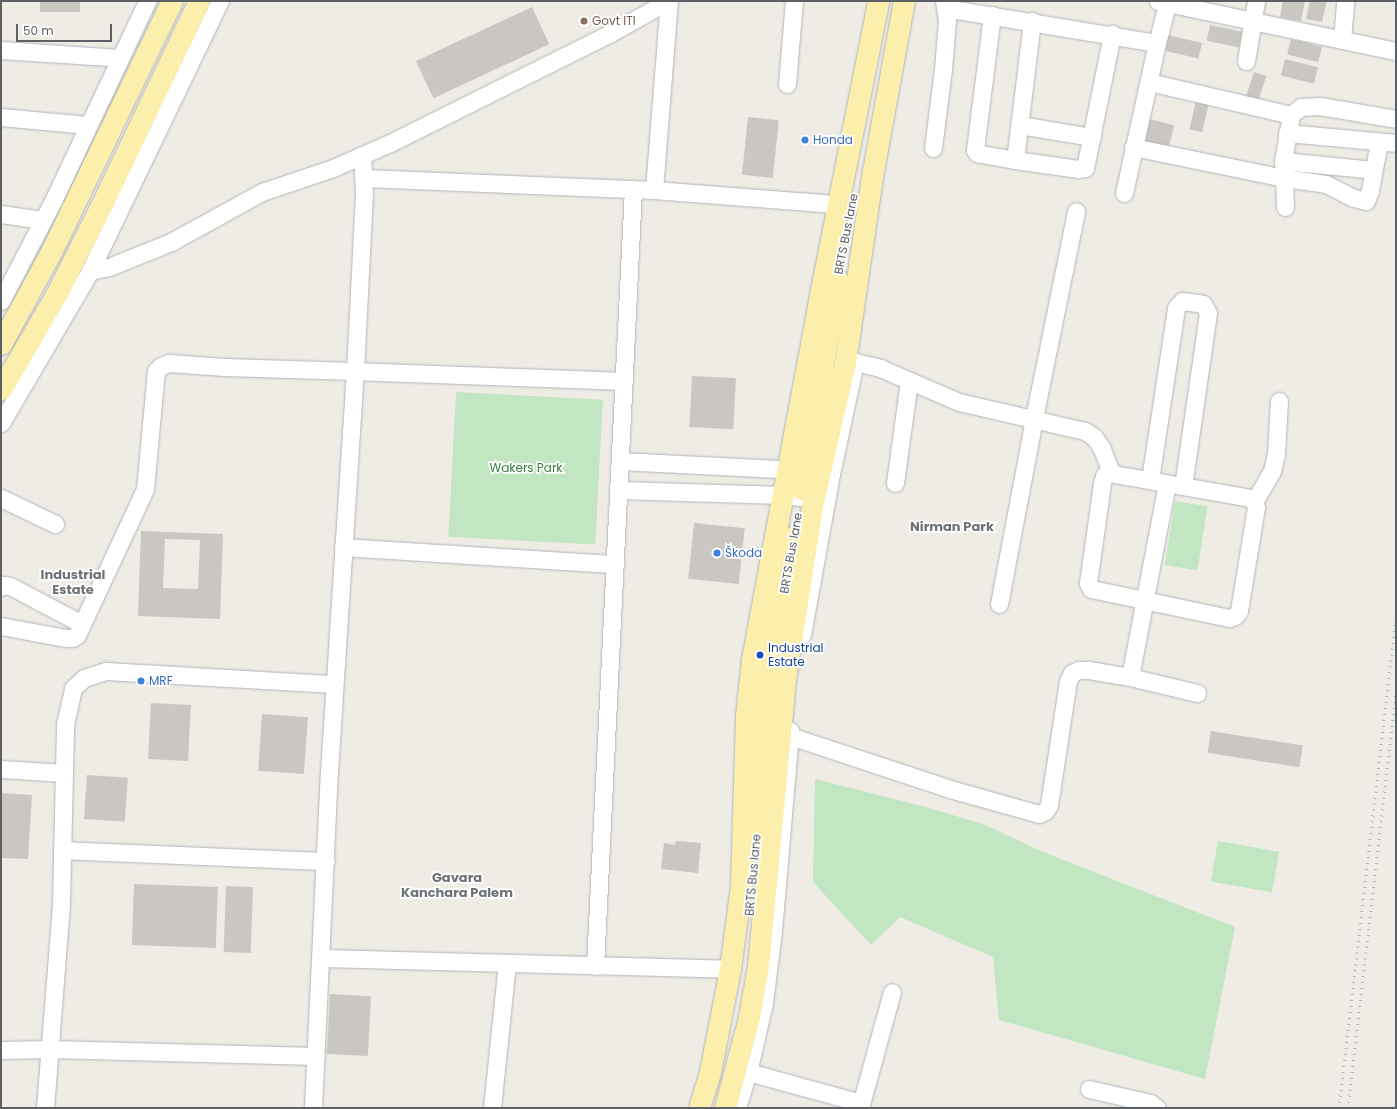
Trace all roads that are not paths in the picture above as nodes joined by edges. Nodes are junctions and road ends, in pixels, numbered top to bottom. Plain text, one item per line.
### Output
1 (147, 1) edge
2 (172, 1) edge
3 (198, 1) edge
4 (220, 1) edge
5 (668, 1) edge
6 (794, 1) edge
7 (879, 1) edge
8 (904, 1) edge
9 (1256, 1) edge
10 (1345, 1) edge
11 (1165, 2) edge
12 (944, 4) edge
13 (992, 16) junction
14 (1253, 20) junction
15 (1032, 21) junction
16 (1112, 34) junction
17 (1342, 39) junction
18 (1157, 42) junction
19 (1, 50) edge
20 (1396, 51) edge
21 (120, 58) junction
22 (1246, 61) dead end
23 (1149, 82) junction
24 (787, 84) dead end
25 (1291, 115) junction
26 (1, 117) edge
27 (1396, 119) edge
28 (88, 125) junction
29 (1020, 125) junction
30 (1287, 133) junction
31 (1092, 138) junction
32 (1379, 142) junction
33 (1396, 143) edge
34 (1133, 147) junction
35 (933, 148) dead end
36 (362, 155) junction
37 (1015, 160) junction
38 (1283, 161) junction
39 (1374, 170) junction
40 (364, 178) junction
41 (1284, 178) junction
42 (633, 189) junction
43 (654, 190) junction
44 (1124, 193) dead end
45 (838, 204) junction
46 (1285, 207) dead end
47 (1076, 211) dead end
48 (1, 214) edge
49 (42, 220) junction
50 (90, 271) junction
51 (1, 301) edge
52 (1, 344) edge
53 (355, 371) junction
54 (909, 381) junction
55 (624, 382) junction
56 (1, 390) edge
57 (1279, 401) dead end
58 (1034, 418) junction
59 (1, 423) edge
60 (620, 461) junction
61 (1110, 470) junction
62 (810, 472) junction
63 (1150, 480) junction
64 (895, 482) dead end
65 (1175, 485) junction
66 (618, 490) junction
67 (1, 498) edge
68 (806, 498) junction
69 (1254, 502) junction
70 (55, 524) dead end
71 (343, 547) junction
72 (615, 564) junction
73 (1, 587) edge
74 (1145, 601) junction
75 (999, 604) dead end
76 (82, 624) junction
77 (1, 626) edge
78 (1130, 677) junction
79 (334, 684) junction
80 (1197, 693) dead end
81 (785, 734) junction
82 (1, 769) edge
83 (64, 773) junction
84 (62, 850) junction
85 (326, 861) junction
86 (322, 958) junction
87 (507, 964) junction
88 (594, 966) junction
89 (730, 969) junction
90 (892, 992) dead end
91 (50, 1049) junction
92 (1, 1050) edge
93 (316, 1056) junction
94 (748, 1072) junction
95 (1089, 1089) dead end
96 (860, 1105) edge
97 (45, 1108) edge
98 (313, 1108) edge
99 (492, 1108) edge
100 (699, 1108) edge
101 (712, 1108) edge
102 (725, 1108) edge
103 (737, 1108) edge
104 (1157, 1108) edge

1 - 21 street
2 - 52 main road
3 - 56 main road
4 - 50 street
5 - 36 street
5 - 43 street
6 - 24 street
7 - 45 main road
7 - 62 main road, BRTS Bus lane
8 - 62 main road
9 - 14 street
10 - 17 street
11 - 14 street
11 - 18 street
12 - 13 street
12 - 35 street
13 - 15 street
13 - 37 street
14 - 17 street
14 - 22 street
15 - 16 street
15 - 29 street
16 - 18 street
16 - 31 street
17 - 20 street
18 - 23 street
19 - 21 street
21 - 28 street
23 - 25 street
23 - 34 street
25 - 27 street
25 - 30 street
26 - 28 street
28 - 49 street
29 - 31 street
29 - 37 street
30 - 32 street
30 - 38 street
31 - 37 street
32 - 33 street
32 - 39 street
34 - 41 street
34 - 44 street
36 - 40 street
36 - 50 street
38 - 39 street
38 - 41 street
39 - 41 street
40 - 42 street
40 - 53 street
41 - 46 street
42 - 43 street
42 - 55 street
43 - 45 street
45 - 62 main road
47 - 58 street
48 - 49 street
49 - 51 street
50 - 59 street
53 - 55 street
53 - 71 street
53 - 76 street
54 - 58 street
54 - 62 street
54 - 64 street
55 - 60 street
57 - 69 street
58 - 61 street
58 - 75 street
60 - 62 street
60 - 66 street
61 - 63 street
61 - 74 street
62 - 68 main road
62 - 68 main road
63 - 65 street
63 - 65 street
65 - 69 street
65 - 74 street
66 - 68 street
66 - 72 street
67 - 70 street
68 - 81 main road
68 - 89 main road
68 - 101 main road, BRTS Bus lane
69 - 74 street
71 - 72 street
71 - 79 street
72 - 88 street
73 - 76 street
74 - 78 street
76 - 77 street
78 - 80 street
78 - 81 street
79 - 83 street
79 - 85 street
81 - 94 street
81 - 102 main road
82 - 83 street
83 - 84 street
84 - 85 street
84 - 91 street
85 - 86 street
86 - 87 street
86 - 93 street
87 - 88 street
87 - 99 street
88 - 89 street
89 - 100 main road
90 - 96 street
91 - 92 street
91 - 93 street
91 - 97 street
93 - 98 street
94 - 96 street
94 - 103 street
95 - 104 street

